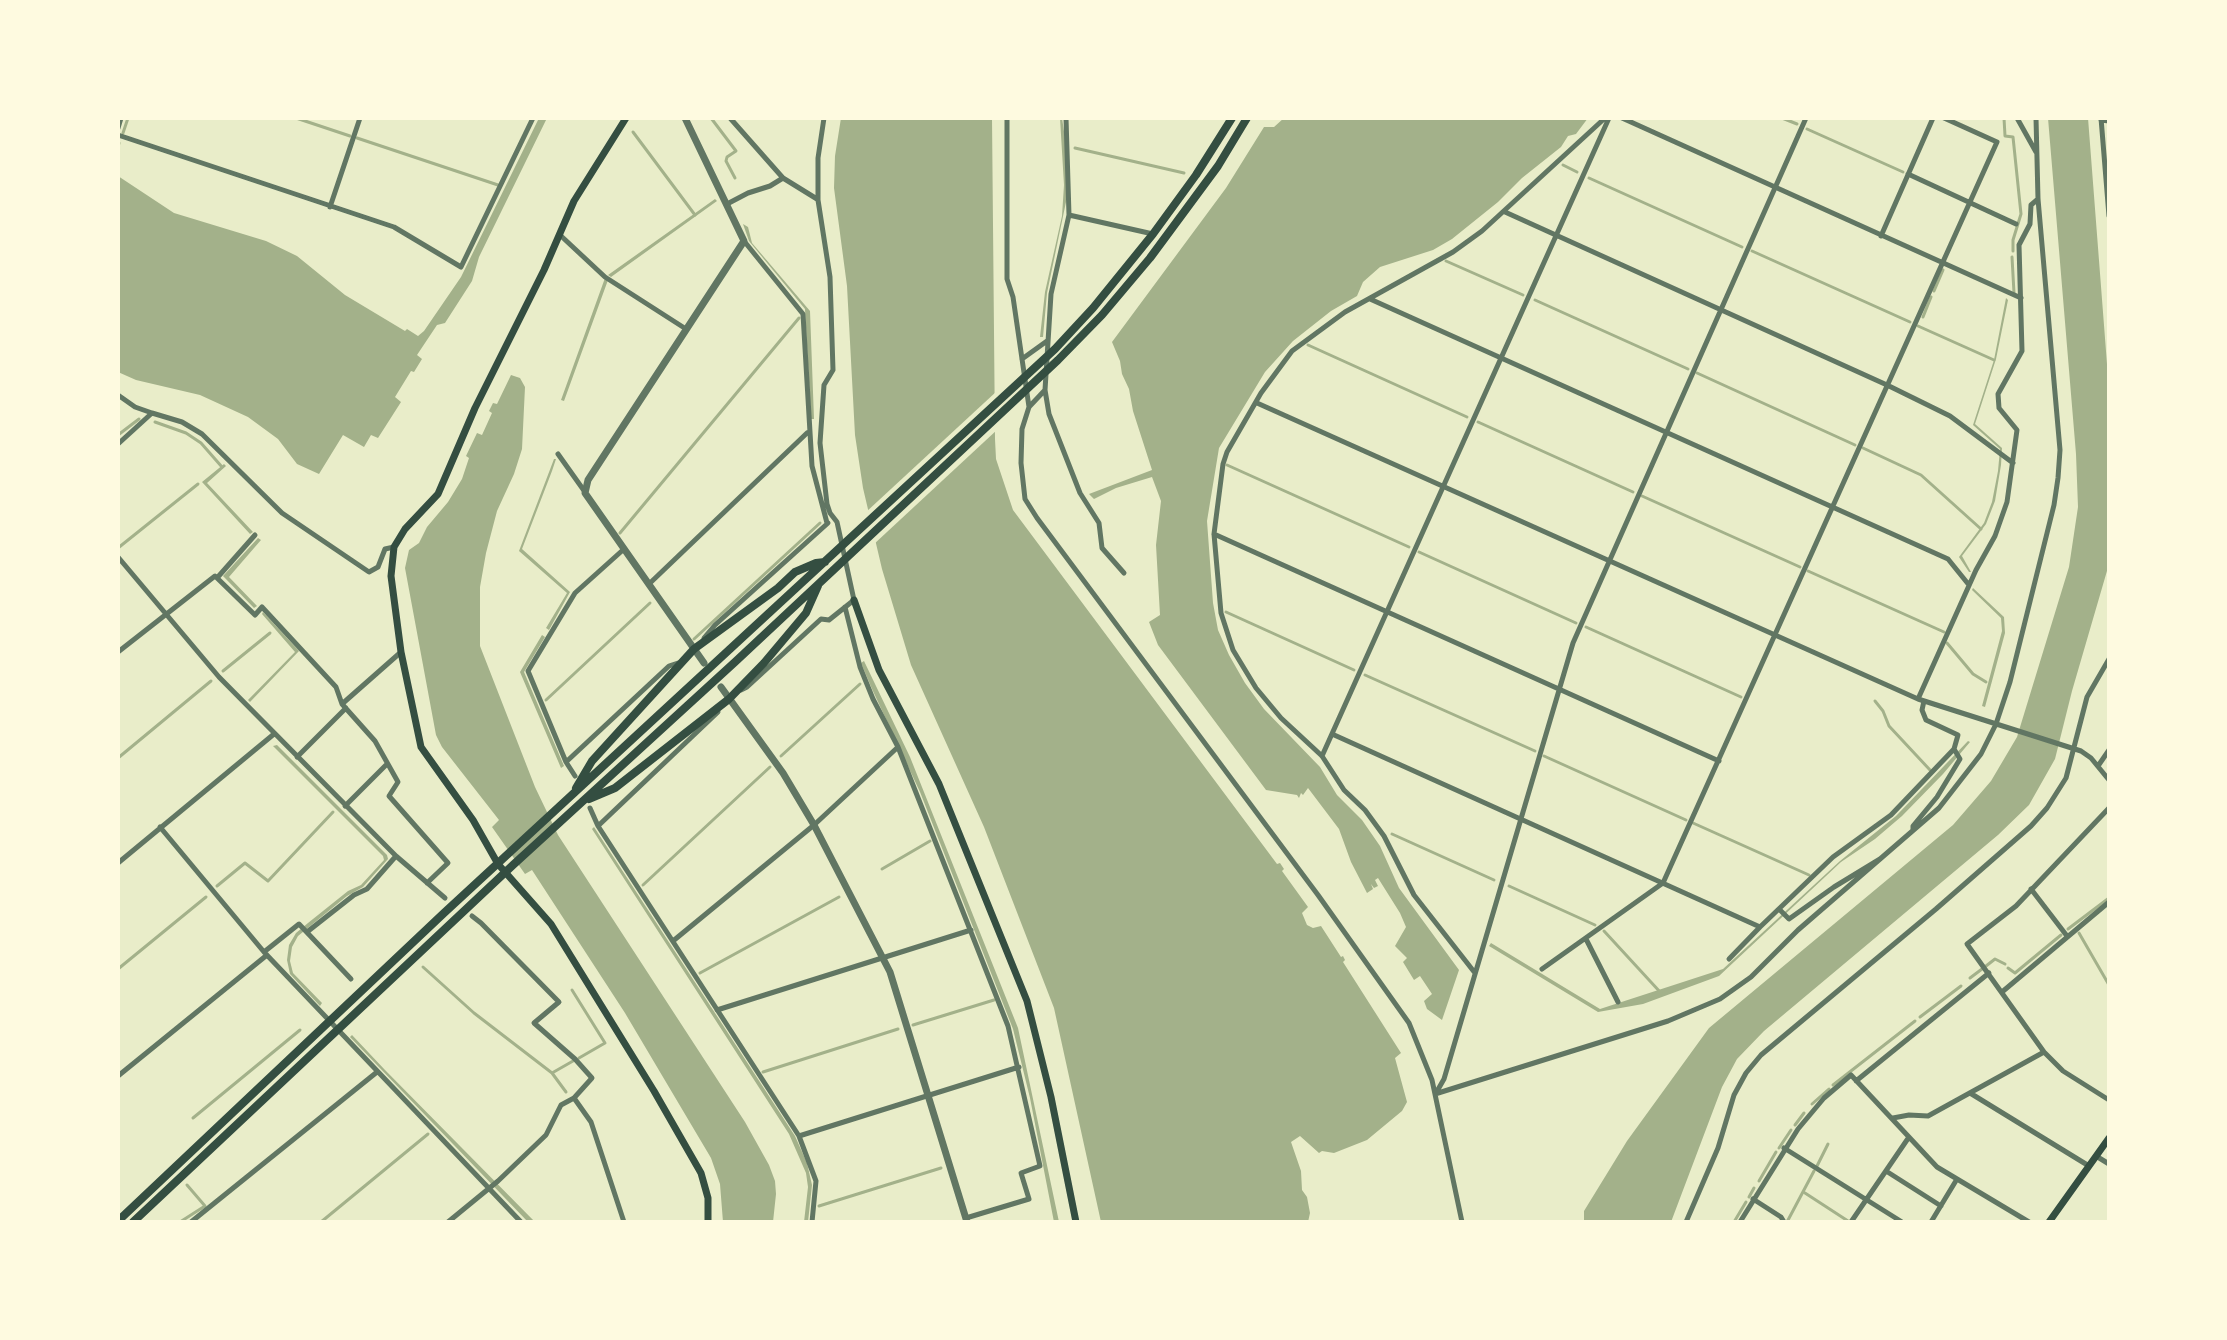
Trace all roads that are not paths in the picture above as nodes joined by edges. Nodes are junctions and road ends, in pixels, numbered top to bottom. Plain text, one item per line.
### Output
1 (121, 118) edge
2 (360, 118) edge
3 (532, 118) edge
4 (626, 118) edge
5 (685, 118) edge
6 (732, 118) edge
7 (824, 118) edge
8 (1007, 118) edge
9 (1066, 118) edge
10 (1232, 118) edge
11 (1247, 118) edge
12 (1607, 118) edge
13 (1622, 118) edge
14 (1806, 118) edge
15 (1933, 118) edge
16 (1944, 118) edge
17 (2017, 118) edge
18 (2036, 118) edge
19 (2101, 119) edge
20 (1959, 121) edge
21 (2109, 121) edge
22 (118, 128) edge
23 (118, 135) edge
24 (2037, 153) junction
25 (1908, 174) junction
26 (2108, 177) edge
27 (783, 178) junction
28 (1774, 188) junction
29 (2038, 199) junction
30 (818, 200) junction
31 (1970, 202) junction
32 (727, 204) junction
33 (330, 207) junction
34 (1505, 212) junction
35 (1069, 215) junction
36 (2109, 216) edge
37 (2016, 224) dead end
38 (1153, 234) junction
39 (560, 235) junction
40 (1557, 236) junction
41 (1881, 236) junction
42 (744, 241) junction
43 (1942, 264) junction
44 (2021, 298) junction
45 (1369, 299) junction
46 (1721, 309) junction
47 (686, 329) junction
48 (1047, 341) junction
49 (1501, 358) junction
50 (1022, 359) junction
51 (1887, 385) junction
52 (1045, 390) junction
53 (118, 395) edge
54 (1257, 403) junction
55 (1029, 407) junction
56 (152, 413) junction
57 (808, 432) junction
58 (1666, 433) junction
59 (118, 444) edge
60 (558, 454) dead end
61 (2013, 463) junction
62 (1443, 486) junction
63 (585, 493) junction
64 (1833, 507) junction
65 (837, 522) junction
66 (827, 523) junction
67 (1214, 534) junction
68 (255, 535) dead end
69 (394, 547) junction
70 (624, 549) junction
71 (118, 557) edge
72 (829, 559) junction
73 (1610, 561) junction
74 (1124, 573) dead end
75 (217, 578) junction
76 (820, 581) junction
77 (649, 584) junction
78 (1969, 585) junction
79 (854, 600) junction
80 (845, 607) junction
81 (1387, 611) junction
82 (166, 615) junction
83 (1776, 636) junction
84 (694, 649) junction
85 (118, 652) edge
86 (401, 652) junction
87 (682, 662) junction
88 (704, 663) dead end
89 (2107, 664) edge
90 (721, 687) dead end
91 (1559, 689) junction
92 (730, 700) junction
93 (1921, 700) junction
94 (344, 706) junction
95 (1998, 725) junction
96 (274, 734) junction
97 (1332, 734) junction
98 (898, 747) junction
99 (2072, 748) junction
100 (2109, 750) edge
101 (1957, 752) junction
102 (1322, 756) junction
103 (297, 757) junction
104 (1719, 761) junction
105 (566, 762) junction
106 (387, 764) junction
107 (2098, 766) junction
108 (575, 776) dead end
109 (2109, 780) edge
110 (572, 796) junction
111 (587, 804) junction
112 (345, 806) junction
113 (2109, 808) edge
114 (1521, 819) junction
115 (814, 825) junction
116 (598, 826) junction
117 (160, 827) junction
118 (1913, 832) junction
119 (1887, 855) junction
120 (396, 856) junction
121 (118, 863) edge
122 (498, 864) junction
123 (505, 873) junction
124 (427, 883) junction
125 (1663, 883) junction
126 (2031, 889) junction
127 (445, 898) dead end
128 (2109, 902) edge
129 (1780, 910) junction
130 (472, 916) dead end
131 (1760, 927) junction
132 (305, 930) junction
133 (971, 930) junction
134 (2067, 936) junction
135 (1586, 939) junction
136 (673, 941) junction
137 (265, 954) junction
138 (882, 958) junction
139 (1729, 959) dead end
140 (1542, 969) dead end
141 (1475, 973) junction
142 (1989, 973) junction
143 (351, 979) dead end
144 (2002, 992) junction
145 (1618, 1002) dead end
146 (717, 1010) junction
147 (330, 1022) junction
148 (338, 1030) junction
149 (2044, 1052) junction
150 (1019, 1067) junction
151 (377, 1072) junction
152 (118, 1076) edge
153 (1856, 1081) junction
154 (1970, 1093) junction
155 (1435, 1094) junction
156 (929, 1096) junction
157 (574, 1098) junction
158 (2109, 1100) edge
159 (1892, 1118) junction
160 (799, 1136) junction
161 (1909, 1137) junction
162 (2109, 1138) edge
163 (1784, 1148) junction
164 (2096, 1156) junction
165 (2109, 1164) edge
166 (2089, 1166) junction
167 (1886, 1171) junction
168 (1957, 1179) junction
169 (491, 1187) junction
170 (1753, 1199) junction
171 (1866, 1200) junction
172 (1941, 1206) junction
173 (966, 1220) edge
174 (118, 1221) edge
175 (133, 1222) edge
176 (191, 1222) edge
177 (448, 1222) edge
178 (521, 1222) edge
179 (624, 1222) edge
180 (708, 1222) edge
181 (812, 1222) edge
182 (1076, 1222) edge
183 (1462, 1222) edge
184 (1686, 1222) edge
185 (1740, 1222) edge
186 (1784, 1222) edge
187 (1851, 1222) edge
188 (1902, 1222) edge
189 (1931, 1222) edge
190 (2029, 1222) edge
191 (2049, 1222) edge

1 - 22 street
2 - 33 street
3 - 33 street
4 - 39 main road
5 - 32 street
6 - 27 street
7 - 30 street
8 - 50 street
9 - 35 street
10 - 38 main road
11 - 76 main road
12 - 34 street
12 - 40 street
13 - 28 street
14 - 28 street
15 - 25 street
16 - 20 street
17 - 24 street
18 - 24 street
19 - 21 street
19 - 26 street
20 - 31 street
23 - 33 street
24 - 29 street
25 - 31 street
25 - 41 street
26 - 36 street
27 - 30 street
27 - 32 street
28 - 41 street
28 - 46 street
29 - 44 street
29 - 95 street
30 - 65 street
31 - 37 street
31 - 43 street
32 - 42 street
34 - 40 street
34 - 45 street
35 - 38 street
35 - 48 street
38 - 72 main road
39 - 47 street
39 - 69 main road
40 - 46 street
40 - 49 street
41 - 43 street
42 - 47 street
42 - 57 street
43 - 44 street
43 - 51 street
44 - 61 street
45 - 49 street
45 - 54 street
46 - 51 street
46 - 58 street
47 - 63 street
48 - 50 street
48 - 52 street
49 - 58 street
49 - 62 street
50 - 55 street
51 - 61 street
51 - 64 street
52 - 55 street
52 - 74 street
53 - 56 street
54 - 62 street
54 - 67 street
55 - 155 street
56 - 59 street
56 - 69 street
57 - 66 street
57 - 77 street
58 - 64 street
58 - 73 street
60 - 63 street
61 - 78 street
62 - 73 street
62 - 81 street
63 - 70 street
64 - 78 street
64 - 83 street
65 - 66 street
65 - 79 street
66 - 84 street
67 - 81 street
67 - 102 street
68 - 75 street
69 - 86 main road
70 - 77 street
70 - 105 street
71 - 82 street
72 - 84 main road
72 - 110 main road
73 - 83 street
73 - 91 street
75 - 82 street
75 - 94 street
76 - 92 main road
76 - 111 main road
77 - 84 street
78 - 93 street
79 - 80 street
79 - 182 main road
80 - 92 street
80 - 98 street
81 - 91 street
81 - 97 street
82 - 85 street
82 - 96 street
83 - 93 street
83 - 104 street
84 - 87 main road
84 - 88 street
86 - 94 street
86 - 122 main road
87 - 105 street
87 - 110 main road
89 - 99 street
90 - 92 street
91 - 104 street
91 - 114 street
92 - 111 main road
92 - 115 street
92 - 116 street
93 - 95 street
93 - 101 street
94 - 103 street
94 - 106 street
95 - 99 street
95 - 118 street
96 - 103 street
96 - 117 street
97 - 102 street
97 - 114 street
98 - 115 street
98 - 133 street
99 - 107 street
99 - 184 street
100 - 107 street
101 - 118 street
101 - 129 street
102 - 141 street
103 - 112 street
104 - 125 street
105 - 108 street
106 - 112 street
106 - 124 street
107 - 109 street
110 - 122 main road
111 - 116 street
111 - 123 main road
112 - 120 street
113 - 126 street
114 - 125 street
114 - 141 street
115 - 136 street
115 - 138 street
116 - 136 street
117 - 121 street
117 - 137 street
118 - 119 street
119 - 129 street
119 - 155 street
120 - 124 street
120 - 132 street
122 - 123 main road
122 - 147 main road
123 - 148 main road
123 - 180 main road
124 - 127 street
125 - 131 street
125 - 135 street
126 - 134 street
126 - 142 street
128 - 134 street
129 - 131 street
130 - 157 street
131 - 139 street
132 - 137 street
132 - 143 street
133 - 138 street
133 - 150 street
134 - 144 street
135 - 140 street
135 - 145 street
136 - 146 street
137 - 147 street
137 - 152 street
138 - 146 street
138 - 156 street
141 - 155 street
142 - 144 street
142 - 153 street
144 - 149 street
146 - 160 street
147 - 148 street
147 - 174 main road
148 - 151 street
148 - 175 main road
149 - 154 street
149 - 158 street
150 - 156 street
150 - 173 street
151 - 169 street
151 - 176 street
153 - 159 street
153 - 163 street
154 - 159 street
154 - 166 street
155 - 183 street
156 - 160 street
156 - 173 street
157 - 169 street
157 - 179 street
159 - 161 street
160 - 181 street
161 - 167 street
161 - 168 street
162 - 164 main road
163 - 170 street
163 - 171 street
164 - 165 street
164 - 166 main road
166 - 191 main road
167 - 171 street
167 - 172 street
168 - 172 street
168 - 190 street
169 - 177 street
169 - 178 street
170 - 185 street
170 - 186 street
171 - 187 street
171 - 188 street
172 - 189 street

